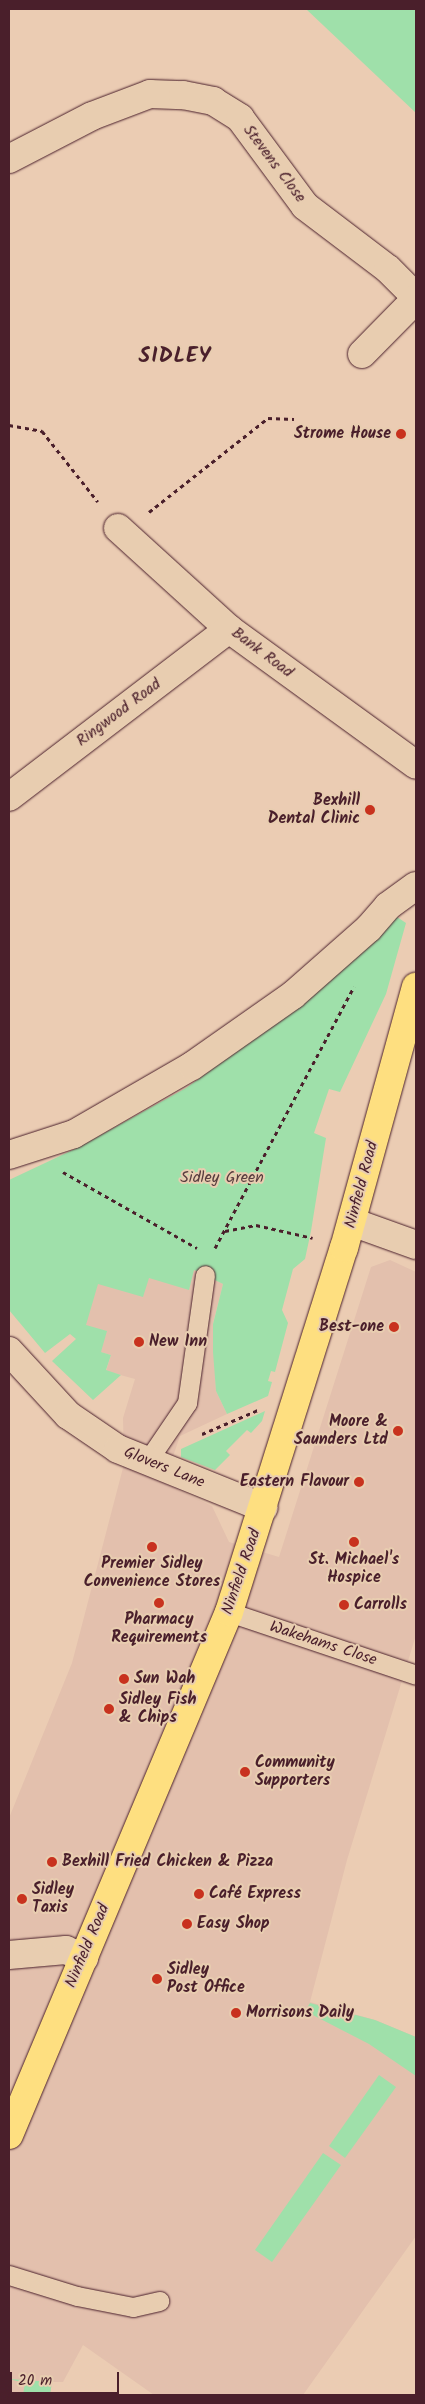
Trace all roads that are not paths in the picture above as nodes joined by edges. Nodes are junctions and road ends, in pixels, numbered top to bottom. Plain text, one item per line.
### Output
1 (9, 159) edge
2 (416, 298) edge
3 (362, 354) dead end
4 (118, 528) road end
5 (229, 629) junction
6 (416, 765) edge
7 (9, 797) edge
8 (416, 886) edge
9 (416, 987) edge
10 (17, 1153) edge
11 (352, 1222) junction
12 (416, 1245) edge
13 (205, 1275) road end
14 (12, 1360) edge
15 (146, 1462) junction
16 (264, 1508) junction
17 (229, 1612) junction
18 (416, 1675) edge
19 (9, 1955) edge
20 (84, 1958) junction
21 (9, 2135) edge
22 (9, 2275) edge
23 (159, 2301) dead end

1 - 2 street, Stevens Close
2 - 3 street, Stevens Close
4 - 5 street, Bank Road
5 - 6 street, Bank Road
5 - 7 street, Ringwood Road
8 - 10 street
9 - 11 main road, Ninfield Road
11 - 12 street
11 - 16 main road, Ninfield Road
13 - 15 lane
14 - 15 street, Glovers Lane
15 - 16 street, Glovers Lane
16 - 17 main road, Ninfield Road
17 - 18 lane, Wakehams Close
17 - 20 main road, Ninfield Road
19 - 20 street
20 - 21 main road, Ninfield Road
22 - 23 lane

